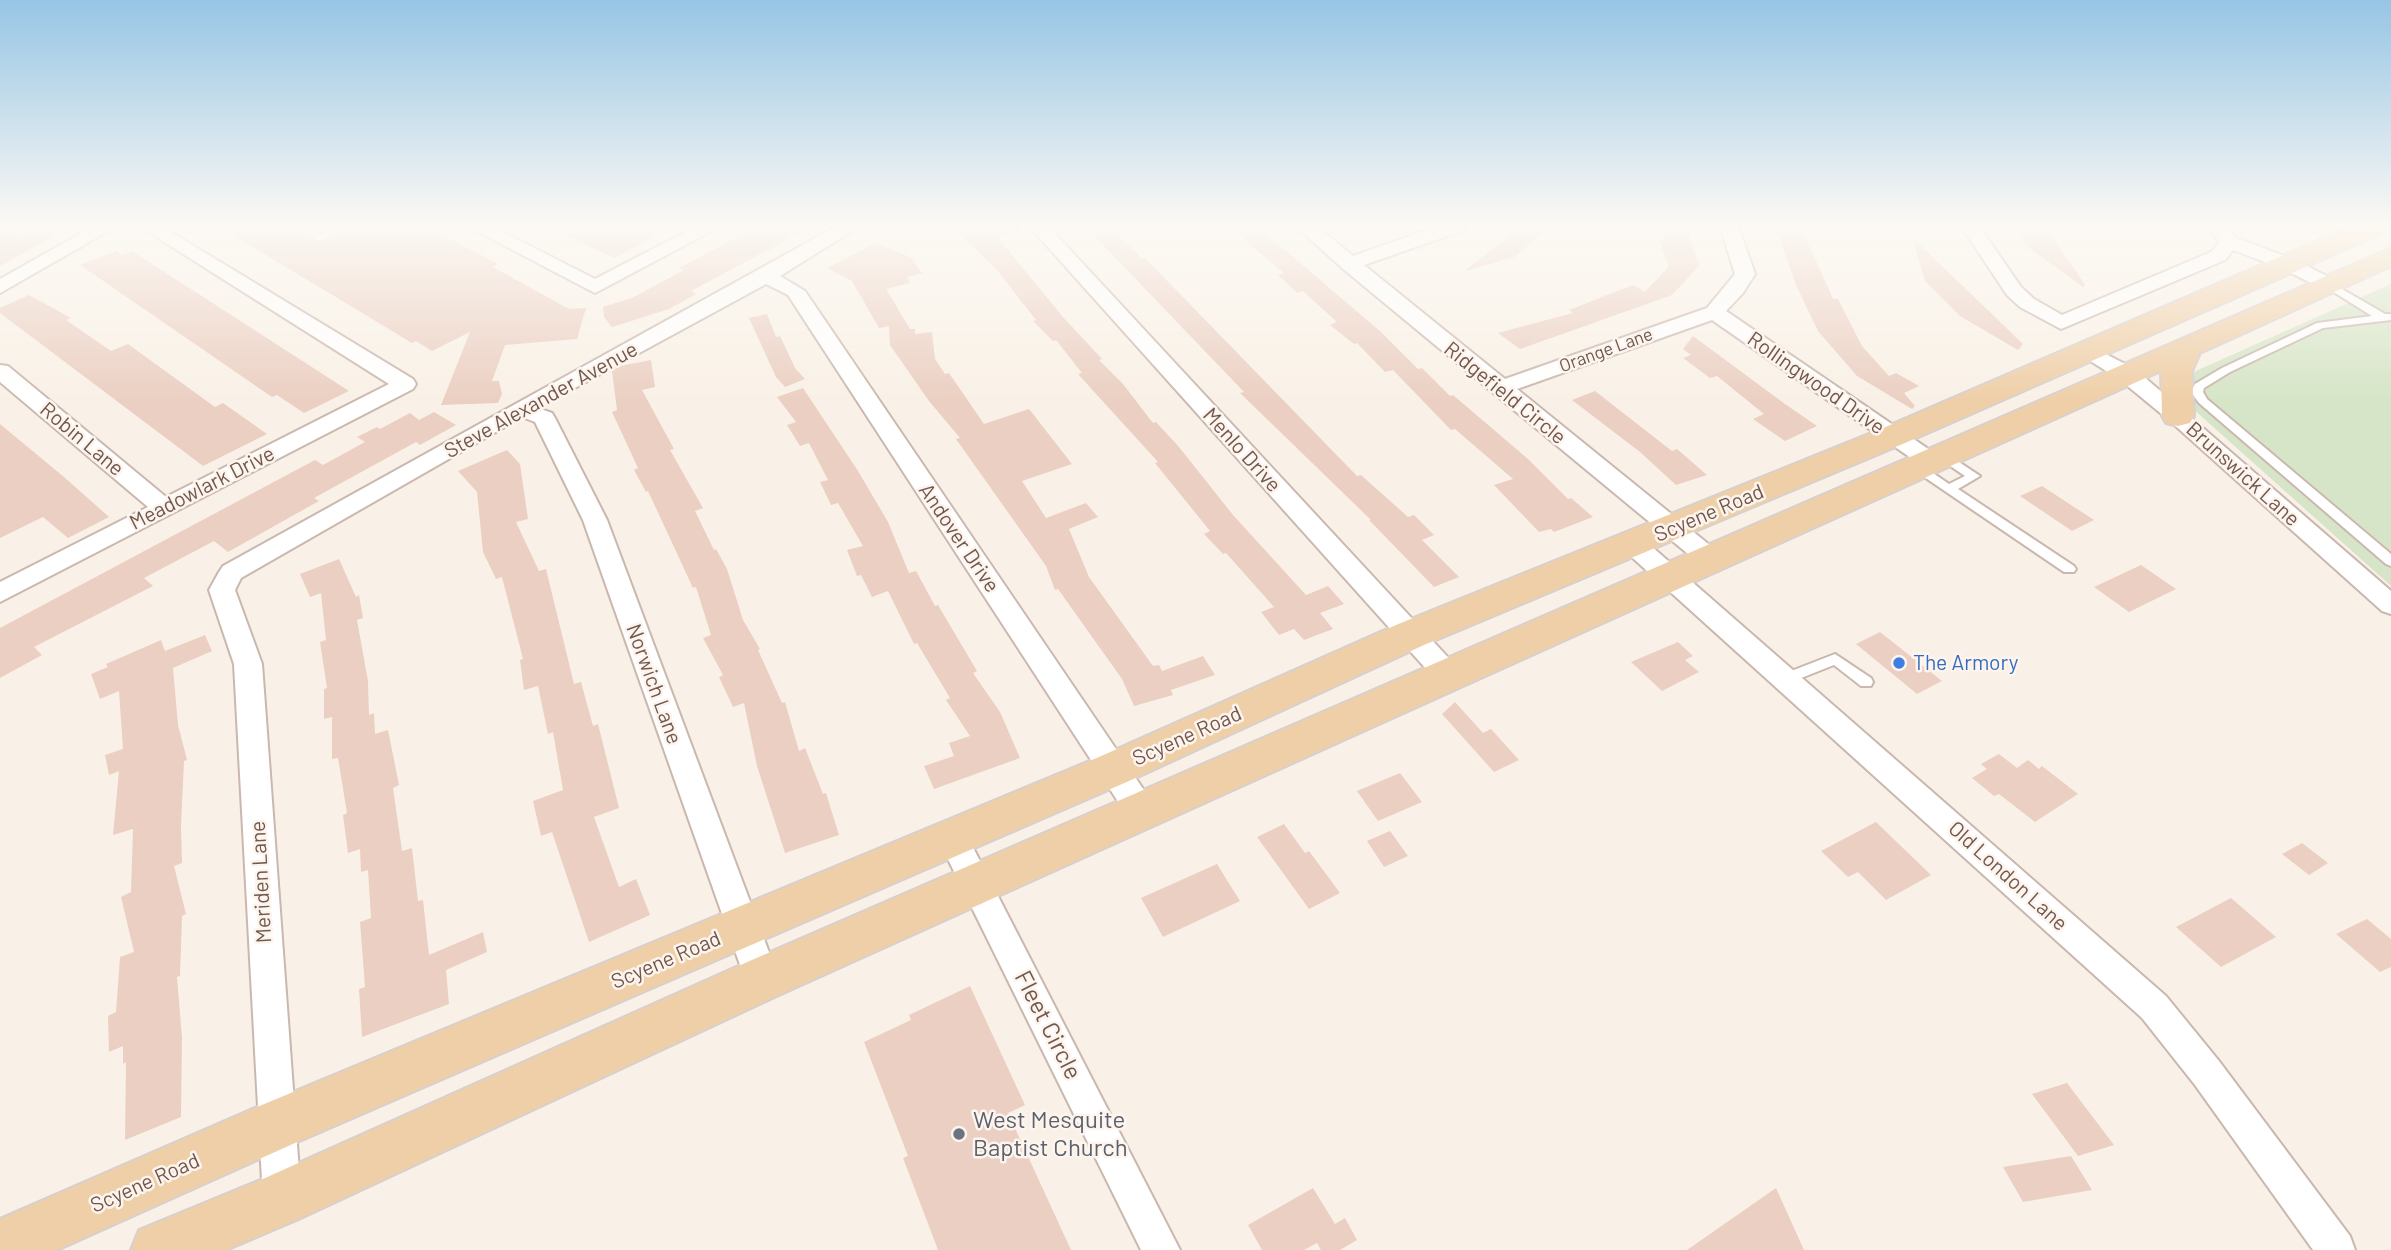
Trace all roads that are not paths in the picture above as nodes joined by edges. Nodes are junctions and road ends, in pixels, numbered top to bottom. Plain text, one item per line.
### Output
1 (243, 284) edge
2 (751, 284) edge
3 (782, 284) edge
4 (1091, 284) edge
5 (1374, 284) edge
6 (1739, 284) edge
7 (2009, 284) edge
8 (2152, 284) edge
9 (2241, 284) edge
10 (2328, 284) joint
11 (1714, 312) junction
12 (2387, 317) edge
13 (2187, 348) junction
14 (2088, 351) junction
15 (0, 371) edge
16 (2127, 374) junction
17 (405, 384) joint
18 (1499, 388) junction
19 (520, 409) junction
20 (2178, 416) junction
21 (1893, 436) junction
22 (1935, 469) junction
23 (163, 507) junction
24 (1672, 529) junction
25 (1634, 545) junction
26 (1708, 557) junction
27 (2391, 561) edge
28 (2069, 569) dead end
29 (232, 572) joint
30 (1669, 575) junction
31 (0, 593) edge
32 (2389, 602) edge
33 (1410, 635) junction
34 (1446, 673) junction
35 (1786, 679) junction
36 (1866, 682) dead end
37 (1114, 769) junction
38 (1141, 811) junction
39 (952, 837) junction
40 (977, 885) junction
41 (744, 926) junction
42 (762, 979) junction
43 (276, 1125) junction
44 (282, 1199) junction
45 (0, 1247) edge
46 (159, 1250) edge
47 (1161, 1250) edge
48 (2336, 1250) edge

1 - 17 street
2 - 19 street, Steve Alexander Avenue
3 - 37 street, Andover Drive
4 - 33 street, Menlo Drive
5 - 18 street, Ridgefield Circle
6 - 11 street
7 - 8 street
9 - 14 main road, Scyene Road
10 - 12 lane
10 - 13 main road, Scyene Road
11 - 18 street, Orange Lane
11 - 21 street, Rollingwood Drive
12 - 27 lane
13 - 16 main road, Scyene Road
13 - 20 main road
14 - 16 street, Brunswick Lane
14 - 21 main road, Scyene Road
15 - 23 street, Robin Lane
16 - 20 street, Brunswick Lane
16 - 22 main road, Scyene Road
17 - 23 street, Meadowlark Drive
18 - 24 street, Ridgefield Circle
19 - 29 street, Steve Alexander Avenue
19 - 41 street, Norwich Lane
20 - 32 street, Brunswick Lane
21 - 22 street, Rollingwood Drive
21 - 24 main road, Scyene Road
22 - 26 main road, Scyene Road
22 - 28 lane
23 - 31 street, Meadowlark Drive
24 - 25 main road, Scyene Road
24 - 26 street, Ridgefield Circle
25 - 30 street, Old London Lane
25 - 33 main road, Scyene Road
26 - 30 main road, Scyene Road
29 - 43 street, Meriden Lane
30 - 34 main road, Scyene Road
30 - 35 street, Old London Lane
33 - 34 street, Menlo Drive
33 - 37 main road, Scyene Road
34 - 38 main road, Scyene Road
35 - 36 lane
35 - 48 street, Old London Lane
37 - 38 street, Andover Drive
37 - 39 main road, Scyene Road
38 - 40 main road, Scyene Road
39 - 40 street, Fleet Circle
39 - 41 main road, Scyene Road
40 - 42 main road, Scyene Road
40 - 47 street, Fleet Circle
41 - 42 street, Norwich Lane
41 - 43 main road, Scyene Road
42 - 44 main road, Scyene Road
43 - 44 street, Meriden Lane
43 - 45 main road, Scyene Road
44 - 46 main road, Scyene Road

